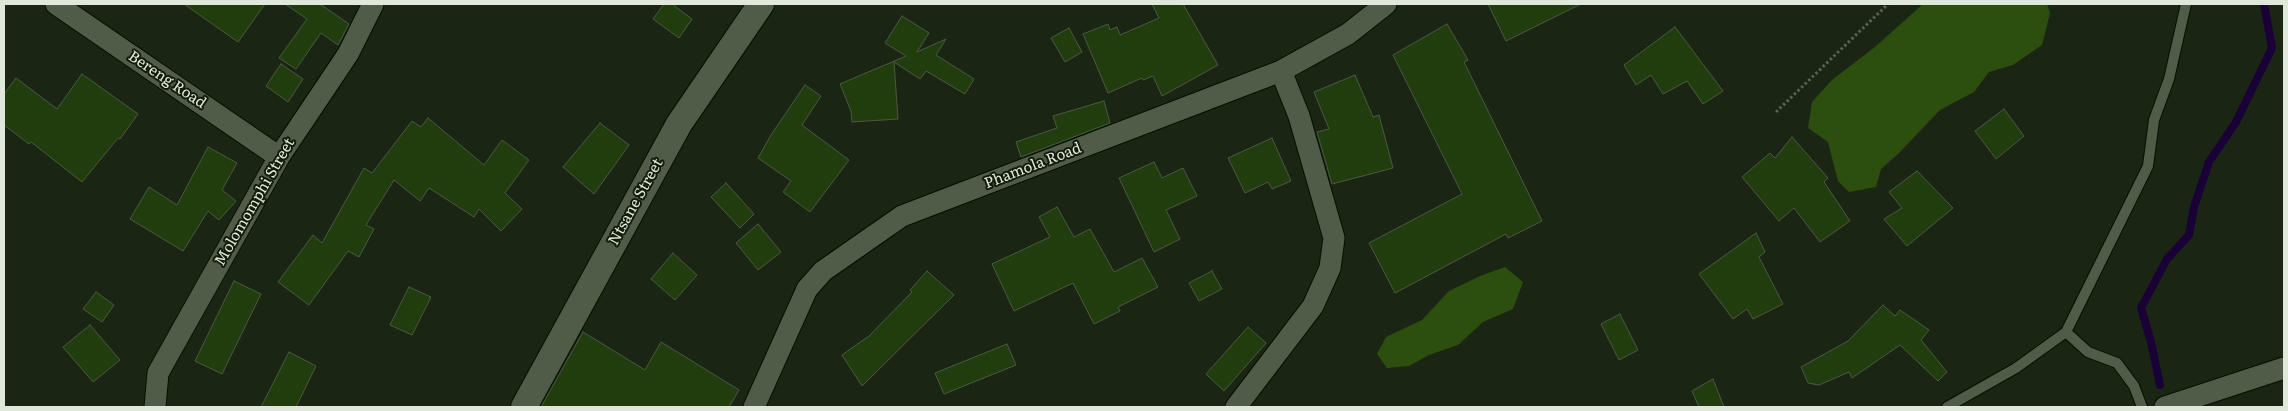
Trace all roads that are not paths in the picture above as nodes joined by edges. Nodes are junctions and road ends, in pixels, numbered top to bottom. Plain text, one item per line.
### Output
1 (56, 4) edge
2 (373, 4) edge
3 (761, 4) edge
4 (1386, 4) edge
5 (2186, 4) edge
6 (1281, 71) junction
7 (279, 157) junction
8 (2066, 332) junction
9 (2284, 368) edge
10 (155, 407) edge
11 (524, 407) edge
12 (754, 407) edge
13 (1236, 407) edge
14 (1947, 407) edge
15 (2142, 407) edge
16 (2165, 407) edge

1 - 7 street, Bereng Road
2 - 7 street, Molomomphi Street
3 - 11 street, Ntsane Street
4 - 6 street, Phamola Road
5 - 8 lane
6 - 12 street, Phamola Road
6 - 13 street
7 - 10 street, Molomomphi Street
8 - 14 lane
8 - 15 lane
9 - 16 street

